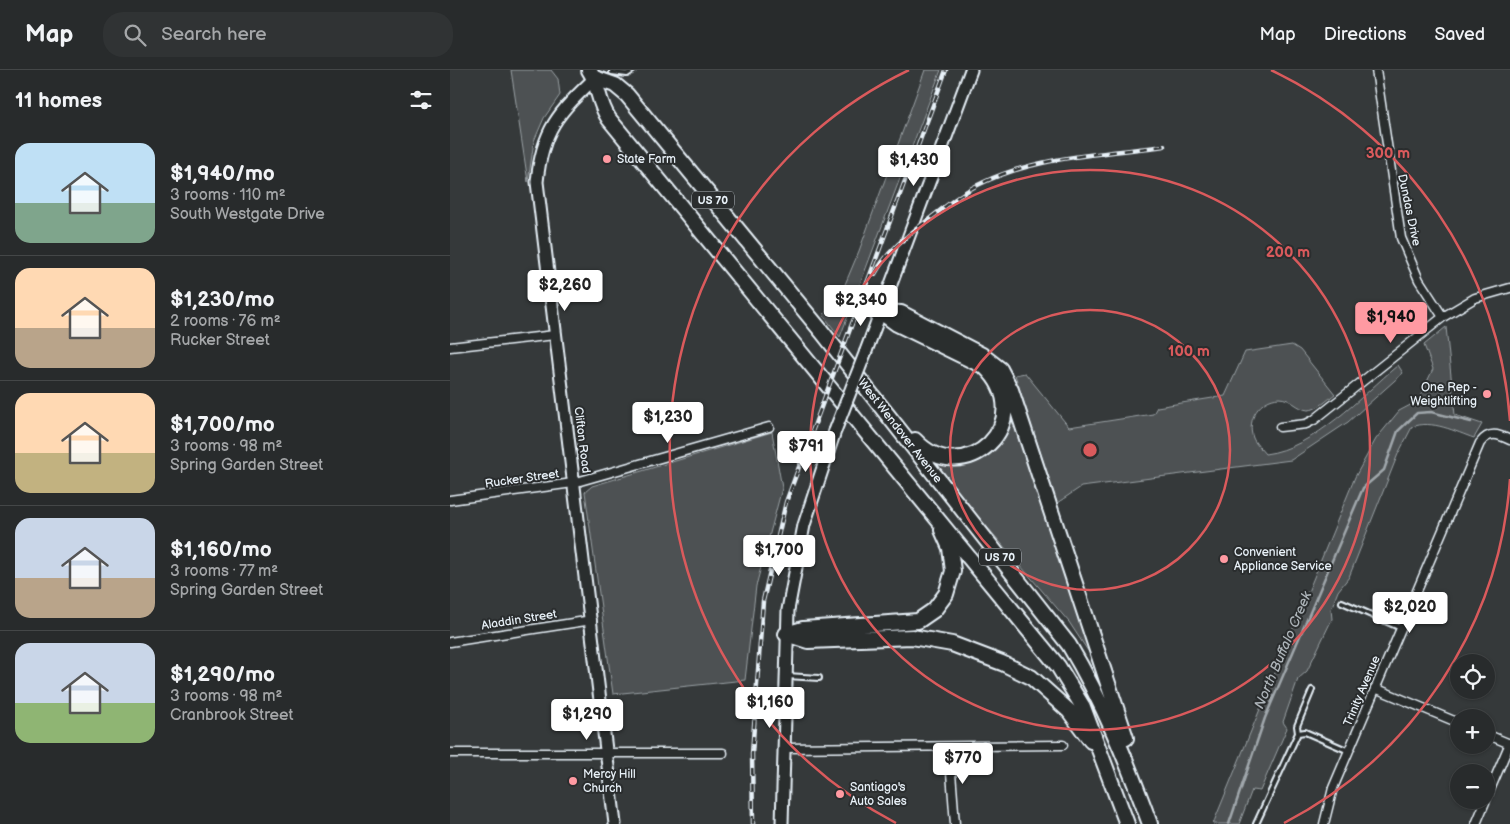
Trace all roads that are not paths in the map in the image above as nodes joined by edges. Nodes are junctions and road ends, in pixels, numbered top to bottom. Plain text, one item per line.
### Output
1 (633, 70) edge
2 (971, 70) edge
3 (1376, 70) edge
4 (613, 71) edge
5 (592, 74) edge
6 (1510, 288) edge
7 (881, 312) junction
8 (1443, 317) junction
9 (823, 333) junction
10 (555, 335) junction
11 (450, 348) edge
12 (769, 427) dead end
13 (1280, 427) dead end
14 (1510, 440) edge
15 (574, 483) junction
16 (450, 500) edge
17 (937, 518) junction
18 (1342, 602) dead end
19 (592, 620) junction
20 (1401, 628) junction
21 (786, 634) junction
22 (450, 642) edge
23 (784, 676) junction
24 (820, 678) dead end
25 (1375, 688) junction
26 (1312, 690) dead end
27 (1450, 718) edge
28 (1298, 733) junction
29 (1495, 737) edge
30 (1510, 743) edge
31 (1063, 745) dead end
32 (949, 747) junction
33 (783, 748) junction
34 (1349, 751) junction
35 (608, 752) junction
36 (450, 753) edge
37 (723, 753) dead end
38 (1104, 758) junction
39 (1495, 779) edge
40 (1142, 802) junction
41 (1482, 809) edge
42 (616, 824) edge
43 (782, 824) edge
44 (955, 824) edge
45 (1127, 824) edge
46 (1150, 824) edge
47 (1256, 824) edge
48 (1324, 824) edge
49 (1476, 824) edge

1 - 4 lane
2 - 7 main road
3 - 8 street, Dundas Drive
4 - 5 lane
5 - 9 highway, West Wendover Avenue / US 70
5 - 10 main road, Clifton Road
5 - 17 highway, West Wendover Avenue / US 70
6 - 8 street
7 - 9 highway
7 - 21 main road, bridge
7 - 40 highway
8 - 13 street
9 - 40 highway, West Wendover Avenue / US 70
10 - 11 street
10 - 15 main road, Clifton Road
12 - 15 street, Rucker Street
14 - 20 street, Trinity Avenue
15 - 16 street, Rucker Street
15 - 19 main road, Clifton Road
17 - 21 highway
17 - 38 highway, West Wendover Avenue / US 70
18 - 20 lane
19 - 22 street, Aladdin Street
19 - 35 main road, Clifton Road
20 - 25 street, Trinity Avenue
21 - 23 main road
21 - 38 highway
23 - 24 lane
23 - 33 main road
25 - 27 street
25 - 34 street, Trinity Avenue
26 - 28 lane
28 - 34 lane
28 - 47 lane
29 - 30 street
30 - 39 street
31 - 32 street
32 - 33 street
32 - 44 street
33 - 43 main road
34 - 48 street, Trinity Avenue
35 - 36 street
35 - 37 street
35 - 42 main road, Clifton Road
38 - 45 highway, West Wendover Avenue / US 70
40 - 46 highway, West Wendover Avenue / US 70
41 - 49 street

